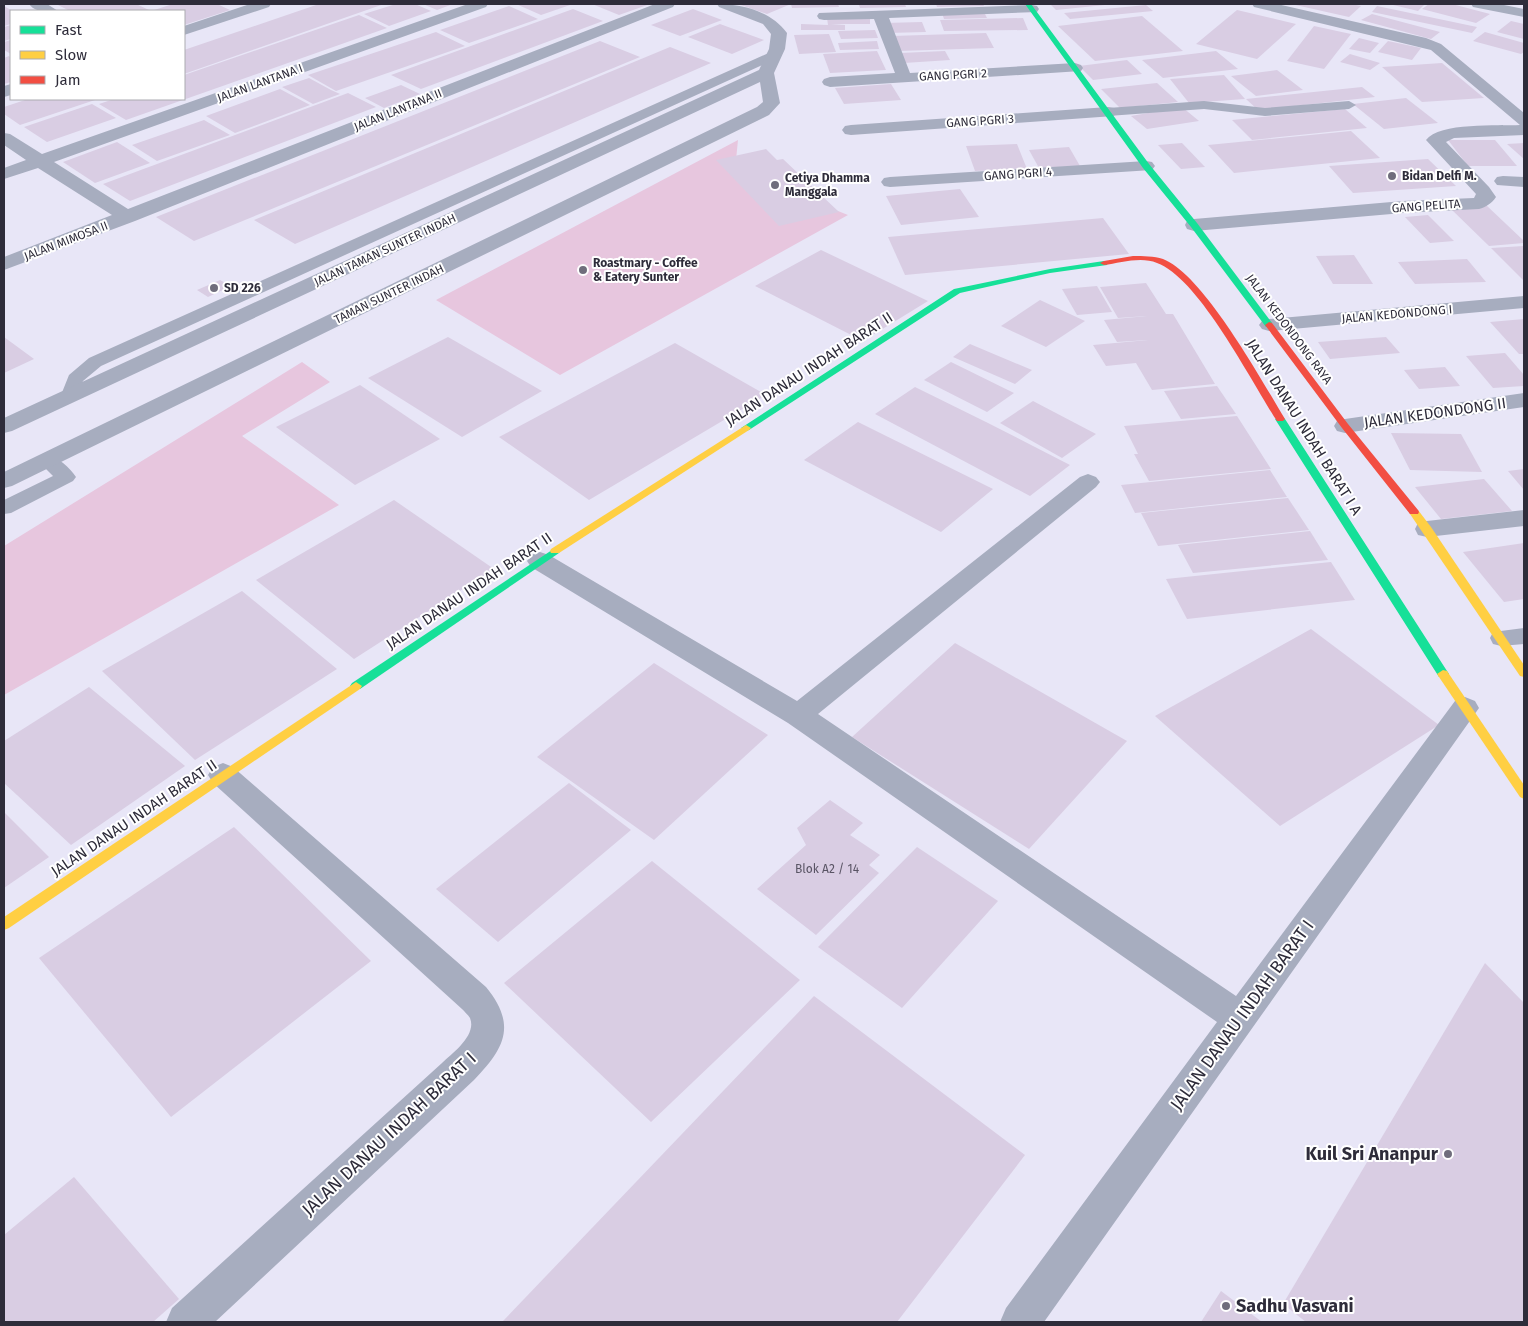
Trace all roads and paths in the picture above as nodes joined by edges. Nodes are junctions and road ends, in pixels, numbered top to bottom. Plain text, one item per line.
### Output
1 (36, 4) edge
2 (264, 4) edge
3 (481, 4) edge
4 (668, 4) edge
5 (724, 4) edge
6 (1259, 4) edge
7 (1478, 4) edge
8 (1030, 6) edge
9 (49, 10) edge
10 (1524, 13) edge
11 (880, 15) junction
12 (824, 16) dead end
13 (185, 31) edge
14 (773, 55) junction
15 (1075, 68) junction
16 (766, 73) junction
17 (904, 77) junction
18 (830, 82) dead end
19 (1349, 105) dead end
20 (1108, 112) junction
21 (634, 118) junction
22 (1524, 121) edge
23 (735, 125) junction
24 (652, 126) junction
25 (851, 130) dead end
26 (1524, 130) edge
27 (4, 139) edge
28 (39, 162) junction
29 (1146, 166) junction
30 (4, 174) edge
31 (1503, 181) dead end
32 (890, 182) dead end
33 (1524, 182) edge
34 (459, 197) junction
35 (478, 207) junction
36 (128, 217) junction
37 (1194, 225) junction
38 (327, 256) junction
39 (4, 264) edge
40 (346, 268) junction
41 (434, 291) dead end
42 (957, 291) joint
43 (1524, 302) edge
44 (368, 305) junction
45 (386, 316) dead end
46 (1269, 325) junction
47 (70, 395) junction
48 (1524, 400) edge
49 (4, 426) edge
50 (1346, 426) junction
51 (47, 460) junction
52 (4, 481) edge
53 (1088, 482) dead end
54 (4, 508) edge
55 (1524, 518) edge
56 (1426, 529) junction
57 (540, 561) junction
58 (1524, 636) edge
59 (1501, 638) junction
60 (1524, 672) edge
61 (1466, 708) junction
62 (798, 715) junction
63 (223, 775) junction
64 (1524, 794) edge
65 (4, 924) edge
66 (1240, 1018) junction
67 (186, 1322) edge
68 (1020, 1322) edge

1 - 9 street
2 - 13 street
3 - 28 street, JALAN LANTANA I
4 - 36 street, JALAN LANTANA II
5 - 14 street
6 - 22 street
7 - 10 street
8 - 11 street
8 - 15 street, JALAN KEDONDONG RAYA
11 - 12 street
11 - 17 street
14 - 16 street
14 - 21 lane
15 - 17 street, GANG PGRI 2
15 - 20 street, JALAN KEDONDONG RAYA
16 - 23 street, TAMAN SUNTER INDAH
16 - 24 street, JALAN TAMAN SUNTER INDAH
17 - 18 street, GANG PGRI 2
19 - 20 lane
20 - 25 street, GANG PGRI 3
20 - 29 street, JALAN KEDONDONG RAYA
21 - 24 lane
21 - 34 lane
23 - 41 street
23 - 44 street, TAMAN SUNTER INDAH
24 - 35 street, JALAN TAMAN SUNTER INDAH
26 - 37 street, GANG PELITA
27 - 28 street
28 - 30 street, JALAN LANTANA I
28 - 36 street
29 - 32 street, GANG PGRI 4
29 - 37 street, JALAN KEDONDONG RAYA
31 - 33 street
34 - 35 lane
34 - 38 lane
35 - 40 street, JALAN TAMAN SUNTER INDAH
36 - 39 street, JALAN MIMOSA II
37 - 46 street, JALAN KEDONDONG RAYA
38 - 40 lane
38 - 47 lane
40 - 47 street, JALAN TAMAN SUNTER INDAH
42 - 57 street, JALAN DANAU INDAH BARAT II
42 - 61 street, JALAN DANAU INDAH BARAT I A
43 - 46 street, JALAN KEDONDONG I
44 - 45 street
44 - 51 street, TAMAN SUNTER INDAH
46 - 50 street, JALAN KEDONDONG RAYA
47 - 49 street, JALAN TAMAN SUNTER INDAH
48 - 50 street, JALAN KEDONDONG II
50 - 56 street, JALAN KEDONDONG RAYA
51 - 52 street, TAMAN SUNTER INDAH
51 - 54 lane
53 - 62 street
55 - 56 street
56 - 59 street, JALAN KEDONDONG RAYA
57 - 62 street
57 - 63 street, JALAN DANAU INDAH BARAT II
58 - 59 lane
59 - 60 street, JALAN KEDONDONG RAYA
61 - 64 street, JALAN DANAU INDAH BARAT I A
61 - 66 street, JALAN DANAU INDAH BARAT I
62 - 66 street
63 - 65 street, JALAN DANAU INDAH BARAT II
63 - 67 street, JALAN DANAU INDAH BARAT I
66 - 68 street, JALAN DANAU INDAH BARAT I

